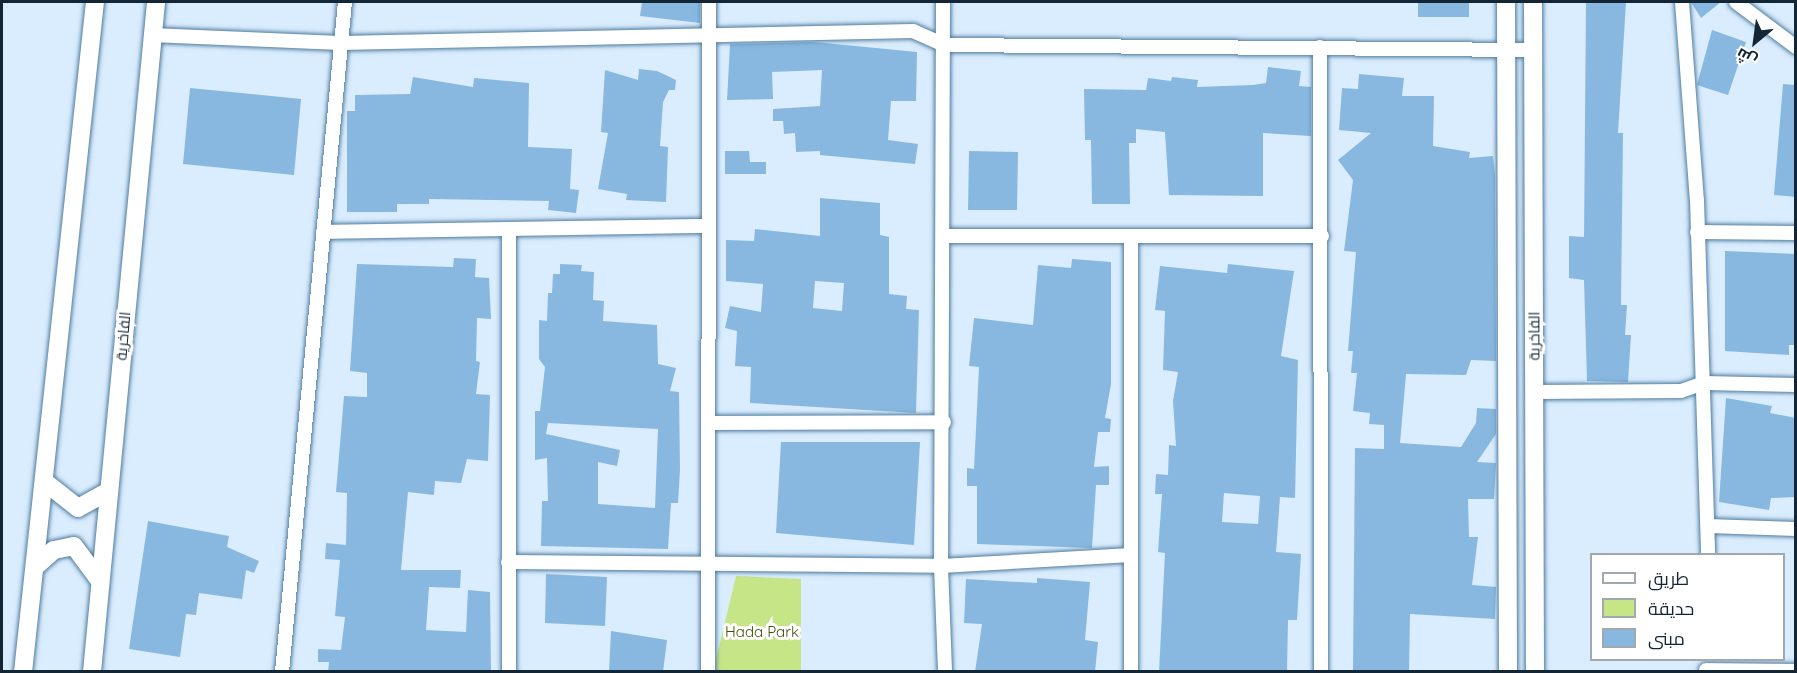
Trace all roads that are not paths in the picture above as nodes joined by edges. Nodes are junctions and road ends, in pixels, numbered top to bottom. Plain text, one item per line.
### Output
1 (95, 2) edge
2 (156, 2) edge
3 (345, 2) edge
4 (709, 2) edge
5 (943, 2) edge
6 (1506, 2) edge
7 (1533, 2) edge
8 (1682, 2) edge
9 (1736, 2) edge
10 (151, 35) junction
11 (706, 35) junction
12 (340, 44) junction
13 (945, 45) junction
14 (1320, 47) junction
15 (1796, 47) edge
16 (1532, 50) junction
17 (1505, 53) junction
18 (708, 226) junction
19 (509, 230) junction
20 (323, 232) junction
21 (1697, 232) junction
22 (1796, 233) edge
23 (945, 236) junction
24 (1322, 236) junction
25 (1131, 237) junction
26 (1704, 383) junction
27 (1796, 385) edge
28 (1534, 392) junction
29 (944, 422) junction
30 (708, 423) junction
31 (45, 482) junction
32 (109, 490) junction
33 (1708, 526) junction
34 (1796, 529) edge
35 (1708, 553) edge
36 (1131, 555) junction
37 (508, 562) junction
38 (706, 564) junction
39 (36, 566) junction
40 (942, 566) junction
41 (100, 581) junction
42 (1706, 667) edge
43 (1796, 671) edge
44 (23, 672) edge
45 (92, 672) edge
46 (282, 672) edge
47 (509, 672) edge
48 (708, 672) edge
49 (945, 672) edge
50 (1131, 672) edge
51 (1321, 672) edge
52 (1508, 672) edge
53 (1534, 672) edge

1 - 31 street
2 - 10 street, الفاخرية
3 - 12 street
4 - 11 street
5 - 13 street
6 - 17 street
7 - 16 street, الفاخرية
8 - 21 street
9 - 15 street
10 - 12 street
10 - 32 street, الفاخرية
11 - 12 street
11 - 13 street
11 - 18 street
12 - 20 street
13 - 14 street
13 - 23 street
14 - 17 street
14 - 24 street
16 - 17 street
16 - 28 street, الفاخرية
17 - 52 street
18 - 19 street
18 - 30 street
19 - 20 street
19 - 37 street
20 - 46 street
21 - 22 street
21 - 26 street
23 - 25 street
23 - 29 street
24 - 25 street
24 - 51 street
25 - 36 street
26 - 27 street
26 - 28 street
26 - 33 street
28 - 53 street, الفاخرية
29 - 30 street
29 - 40 street
30 - 38 street
31 - 32 street
31 - 39 street
32 - 41 street, الفاخرية
33 - 34 street
33 - 35 street
36 - 40 street
36 - 50 street
37 - 38 street
37 - 47 street
38 - 40 street
38 - 48 street
39 - 41 street
39 - 44 street
40 - 49 street
41 - 45 street, الفاخرية
42 - 43 street

